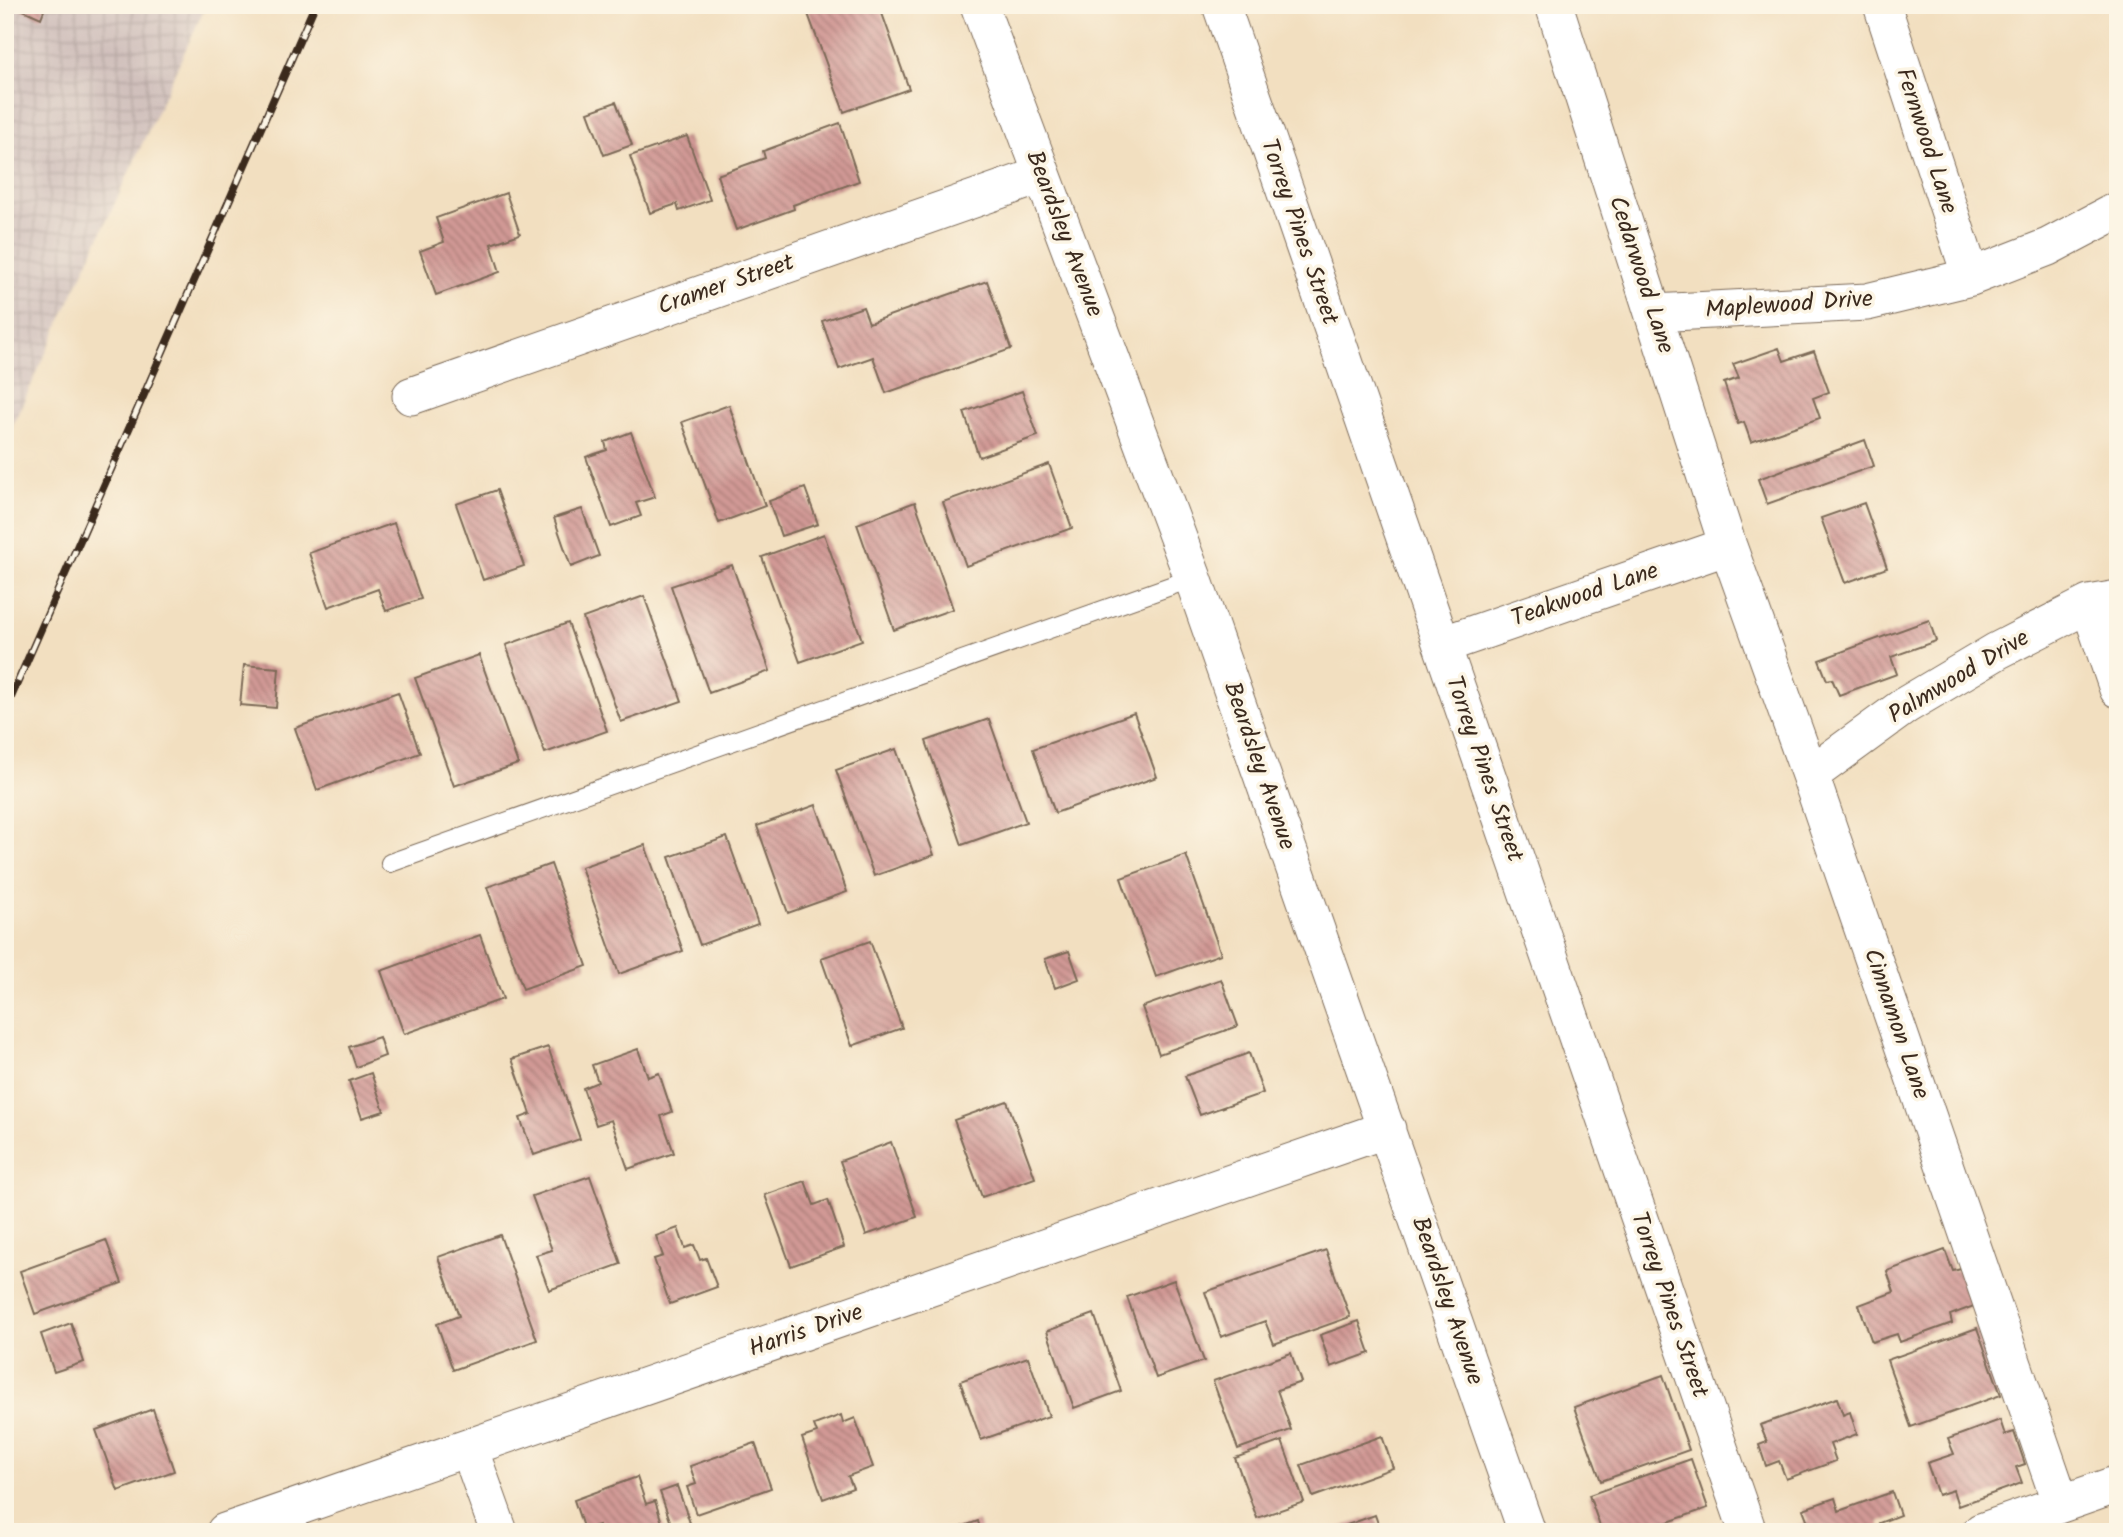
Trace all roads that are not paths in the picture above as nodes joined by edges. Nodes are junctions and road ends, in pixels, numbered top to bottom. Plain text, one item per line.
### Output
1 (979, 5) edge
2 (1221, 5) edge
3 (1554, 5) edge
4 (1882, 5) edge
5 (1042, 175) junction
6 (2118, 210) edge
7 (1971, 278) junction
8 (1654, 313) junction
9 (411, 396) dead end
10 (1728, 546) junction
11 (1193, 578) junction
12 (2103, 602) edge
13 (1442, 645) junction
14 (2118, 689) edge
15 (1810, 775) junction
16 (390, 863) dead end
17 (1387, 1129) junction
18 (469, 1448) junction
19 (2118, 1484) edge
20 (2061, 1504) junction
21 (225, 1532) edge
22 (499, 1532) edge
23 (1527, 1532) edge
24 (1748, 1532) edge
25 (1981, 1532) edge

1 - 5 street, Beardsley Avenue
2 - 13 street, Torrey Pines Street
3 - 8 street, Cedarwood Lane
4 - 7 street, Fernwood Lane
5 - 9 street, Cramer Street
5 - 11 street, Beardsley Avenue
6 - 7 street, Maplewood Drive
7 - 8 street, Maplewood Drive
8 - 10 street, Cedarwood Lane
10 - 13 street, Teakwood Lane
10 - 15 street, Cinnamon Lane
11 - 16 lane
11 - 17 street, Beardsley Avenue
12 - 14 street
12 - 15 street, Palmwood Drive
13 - 24 street, Torrey Pines Street
15 - 20 street, Cinnamon Lane
17 - 18 street, Harris Drive
17 - 23 street, Beardsley Avenue
18 - 21 street, Harris Drive
18 - 22 street
19 - 20 street
20 - 25 street

